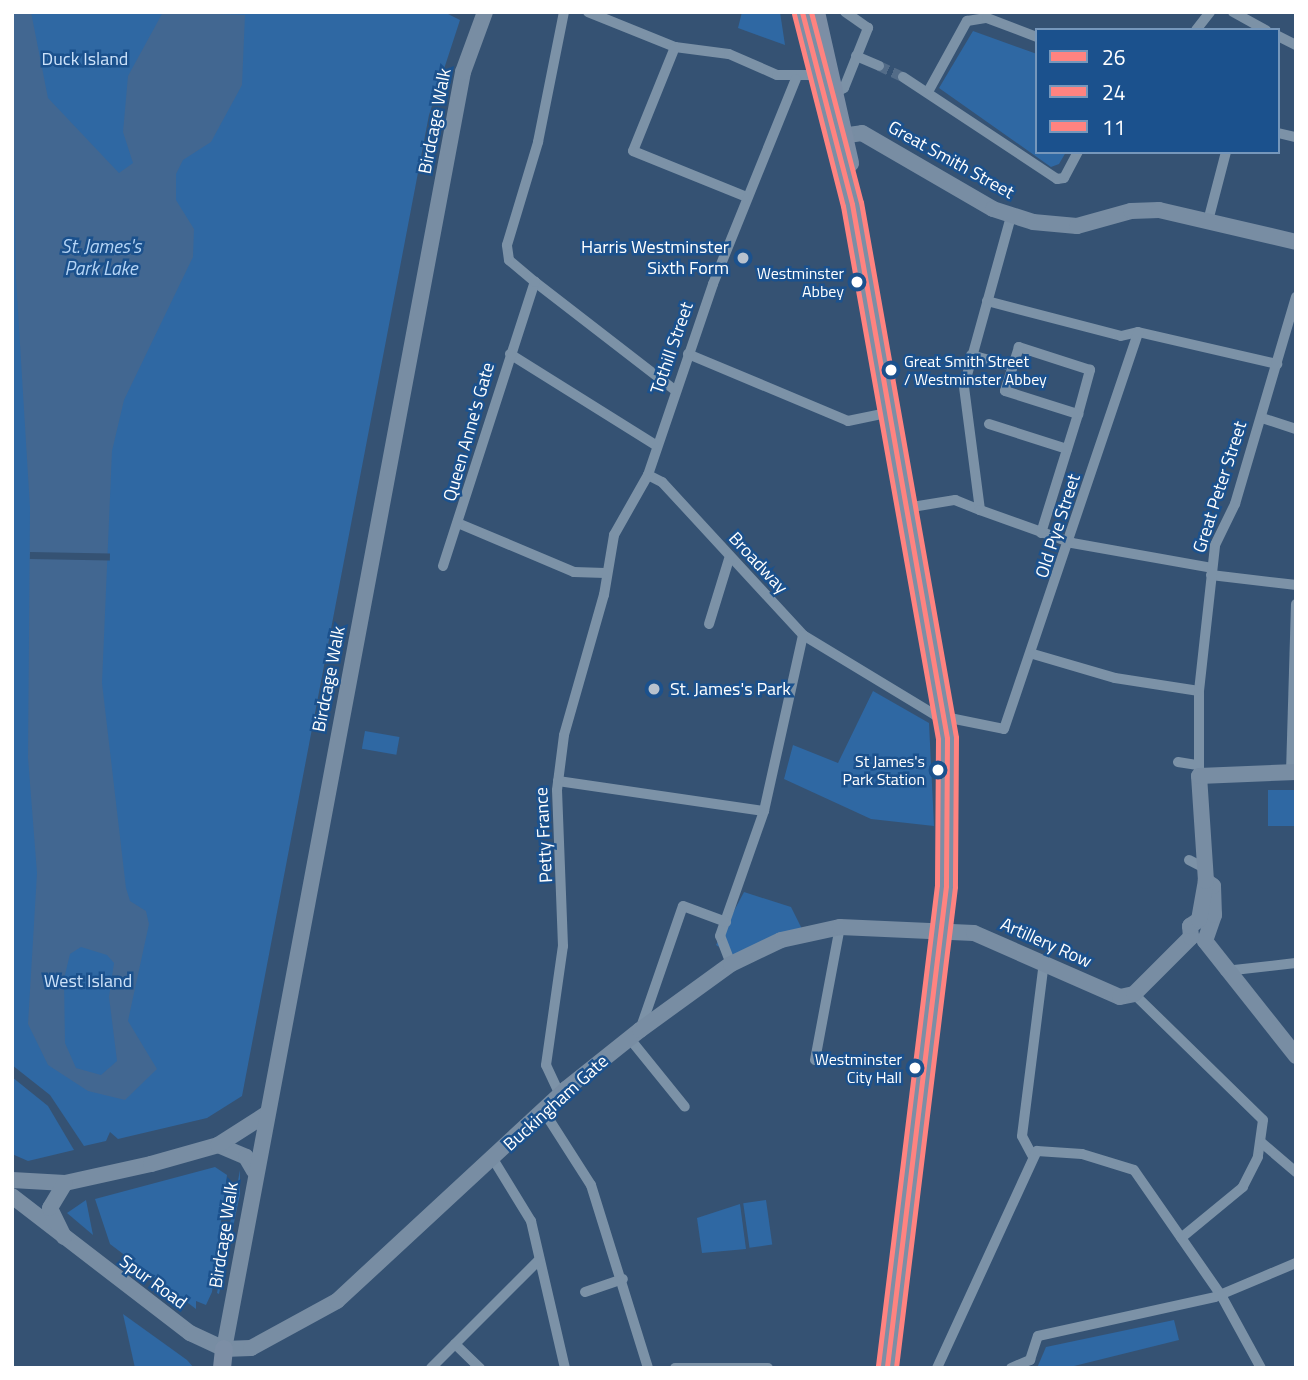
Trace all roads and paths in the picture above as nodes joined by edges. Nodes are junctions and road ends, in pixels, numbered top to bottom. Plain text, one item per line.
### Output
1 (564, 12) edge
2 (588, 12) edge
3 (802, 12) edge
4 (816, 12) edge
5 (845, 12) edge
6 (1210, 12) edge
7 (1233, 12) edge
8 (480, 14) edge
9 (1198, 28) edge
10 (1262, 28) edge
11 (1035, 36) edge
12 (1280, 37) edge
13 (1296, 45) edge
14 (675, 47) junction
15 (856, 56) junction
16 (879, 66) tunnel mouth
17 (825, 74) junction
18 (903, 77) tunnel mouth
19 (796, 79) junction
20 (929, 90) junction
21 (837, 92) junction
22 (840, 136) junction
23 (1077, 154) edge
24 (1225, 154) edge
25 (747, 197) junction
26 (1011, 216) junction
27 (1208, 222) junction
28 (1296, 242) edge
29 (535, 282) junction
30 (1296, 296) edge
31 (987, 300) junction
32 (1138, 332) junction
33 (510, 354) junction
34 (688, 354) junction
35 (971, 355) junction
36 (1277, 364) junction
37 (1011, 366) junction
38 (676, 391) junction
39 (891, 412) junction
40 (1078, 414) junction
41 (1262, 418) junction
42 (989, 424) dead end
43 (1296, 429) edge
44 (657, 446) junction
45 (1067, 449) junction
46 (648, 475) junction
47 (906, 508) junction
48 (981, 510) junction
49 (460, 524) junction
50 (1041, 533) junction
51 (1072, 543) junction
52 (729, 559) junction
53 (443, 566) dead end
54 (1212, 571) junction
55 (605, 573) junction
56 (1296, 585) edge
57 (1296, 604) edge
58 (709, 624) dead end
59 (803, 635) junction
60 (1034, 654) junction
61 (1199, 691) junction
62 (946, 718) junction
63 (1004, 729) joint
64 (1178, 762) dead end
65 (1198, 771) junction
66 (1293, 772) edge
67 (558, 780) junction
68 (764, 811) junction
69 (1189, 860) dead end
70 (1205, 874) junction
71 (726, 922) junction
72 (840, 928) junction
73 (940, 928) junction
74 (1202, 931) junction
75 (1044, 963) junction
76 (1296, 963) edge
77 (731, 964) junction
78 (1225, 971) junction
79 (1134, 994) junction
80 (635, 1034) junction
81 (1296, 1056) edge
82 (815, 1060) dead end
83 (560, 1095) junction
84 (684, 1107) dead end
85 (543, 1110) junction
86 (265, 1115) junction
87 (1262, 1143) junction
88 (218, 1145) junction
89 (1034, 1153) junction
90 (493, 1159) junction
91 (254, 1171) junction
92 (1296, 1172) edge
93 (12, 1180) edge
94 (65, 1183) junction
95 (12, 1196) edge
96 (64, 1237) junction
97 (1181, 1238) junction
98 (539, 1259) junction
99 (1296, 1263) edge
100 (623, 1279) junction
101 (585, 1292) dead end
102 (1221, 1295) junction
103 (456, 1344) junction
104 (224, 1349) junction
105 (222, 1368) edge
106 (431, 1368) edge
107 (480, 1368) edge
108 (565, 1368) edge
109 (648, 1368) edge
110 (675, 1368) edge
111 (768, 1368) edge
112 (887, 1368) edge
113 (937, 1368) edge
114 (1011, 1368) edge
115 (1261, 1368) edge

1 - 29 street
2 - 14 street
3 - 17 main road
4 - 17 main road
5 - 15 street
6 - 9 street
7 - 10 street
8 - 86 main road, Birdcage Walk
11 - 20 street
12 - 13 street
14 - 19 street
14 - 25 street
15 - 16 street
15 - 21 street
17 - 19 street
17 - 21 main road
17 - 22 main road
18 - 20 street
19 - 25 street, Tothill Street
20 - 23 street
21 - 22 main road
22 - 26 main road, Great Smith Street
22 - 39 main road
24 - 27 street
25 - 34 street, Tothill Street
26 - 27 main road, Great Smith Street
26 - 31 street
27 - 28 main road, Great Smith Street
29 - 33 street, Queen Anne's Gate
29 - 38 street
30 - 36 street, Great Peter Street
31 - 32 street
31 - 35 street
32 - 36 street
32 - 51 street, Old Pye Street
33 - 44 street
33 - 49 street, Queen Anne's Gate
34 - 38 street, Tothill Street
34 - 39 street
35 - 37 street
35 - 48 street
36 - 41 street, Great Peter Street
37 - 40 street
37 - 40 street
38 - 44 street, Tothill Street
39 - 47 main road
40 - 45 street
41 - 43 street
41 - 54 street, Great Peter Street
42 - 45 street
44 - 46 street, Tothill Street
45 - 50 street
46 - 52 street, Broadway
46 - 55 street
47 - 48 street
47 - 62 main road
48 - 50 street
49 - 53 street
49 - 55 street, Queen Anne's Gate
50 - 51 street
51 - 54 street
51 - 60 street, Old Pye Street
52 - 58 street
52 - 59 street, Broadway
54 - 56 street
54 - 61 street, Great Peter Street
55 - 67 street, Petty France
57 - 66 street
59 - 62 street, Broadway
59 - 68 street
60 - 61 street
60 - 63 street, Old Pye Street
61 - 65 street, Great Peter Street
62 - 63 street, Broadway
62 - 73 main road
64 - 65 street
65 - 66 main road
65 - 70 main road
67 - 68 street
67 - 83 street, Petty France
68 - 71 street
69 - 70 street
70 - 74 main road
71 - 77 street
71 - 80 street
72 - 73 main road, Buckingham Gate
72 - 77 main road, Buckingham Gate
72 - 82 street
73 - 75 main road, Artillery Row
73 - 112 main road
74 - 78 main road
74 - 79 main road
75 - 79 main road, Artillery Row
75 - 89 street
76 - 78 street
77 - 80 main road, Buckingham Gate
78 - 81 main road
79 - 87 street
80 - 83 main road, Buckingham Gate
80 - 84 street
83 - 85 main road, Buckingham Gate
85 - 90 main road, Buckingham Gate
85 - 100 street
86 - 88 main road
86 - 91 main road, Birdcage Walk
87 - 92 street
87 - 97 street
88 - 91 main road
88 - 94 main road
89 - 97 street
89 - 113 street
90 - 98 street
90 - 104 main road, Buckingham Gate
91 - 104 main road, Birdcage Walk
93 - 94 main road
94 - 96 main road
95 - 96 main road, Spur Road
96 - 104 main road, Spur Road
97 - 102 street
98 - 103 street
98 - 108 street
99 - 102 street
100 - 101 street
100 - 109 street
102 - 114 street
102 - 115 street
103 - 106 street
103 - 107 street
104 - 105 main road
110 - 111 street

